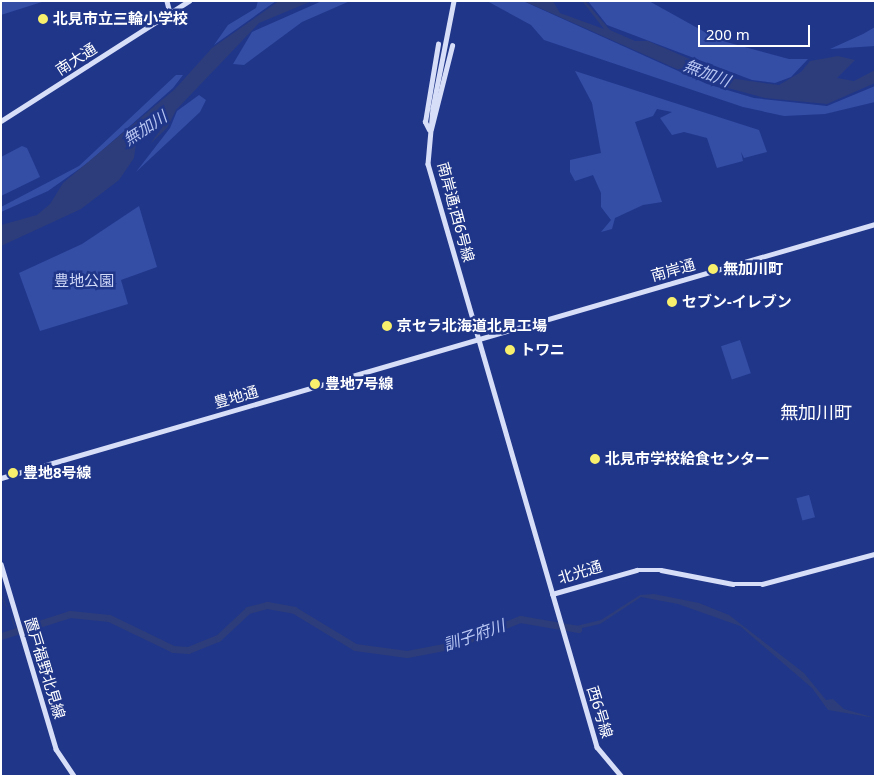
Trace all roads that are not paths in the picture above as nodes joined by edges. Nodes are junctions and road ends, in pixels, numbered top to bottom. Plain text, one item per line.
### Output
1 (167, 1) edge
2 (189, 1) edge
3 (454, 1) edge
4 (170, 13) junction
5 (438, 44) dead end
6 (452, 46) dead end
7 (1, 121) edge
8 (430, 132) junction
9 (875, 224) edge
10 (478, 339) junction
11 (1, 478) edge
12 (875, 554) edge
13 (1, 564) edge
14 (552, 594) junction
15 (74, 776) edge
16 (621, 776) edge

1 - 4 street
2 - 4 street, 南大通
3 - 8 street, 南岸通;西6号線
4 - 7 street, 南大通
5 - 8 street
6 - 8 street
8 - 10 street, 南岸通;西6号線
9 - 10 street, 南岸通
10 - 11 street, 豊地通
10 - 14 street, 北光通
12 - 14 street, 北光通
13 - 15 street, 置戸福野北見線
14 - 16 street, 西6号線

